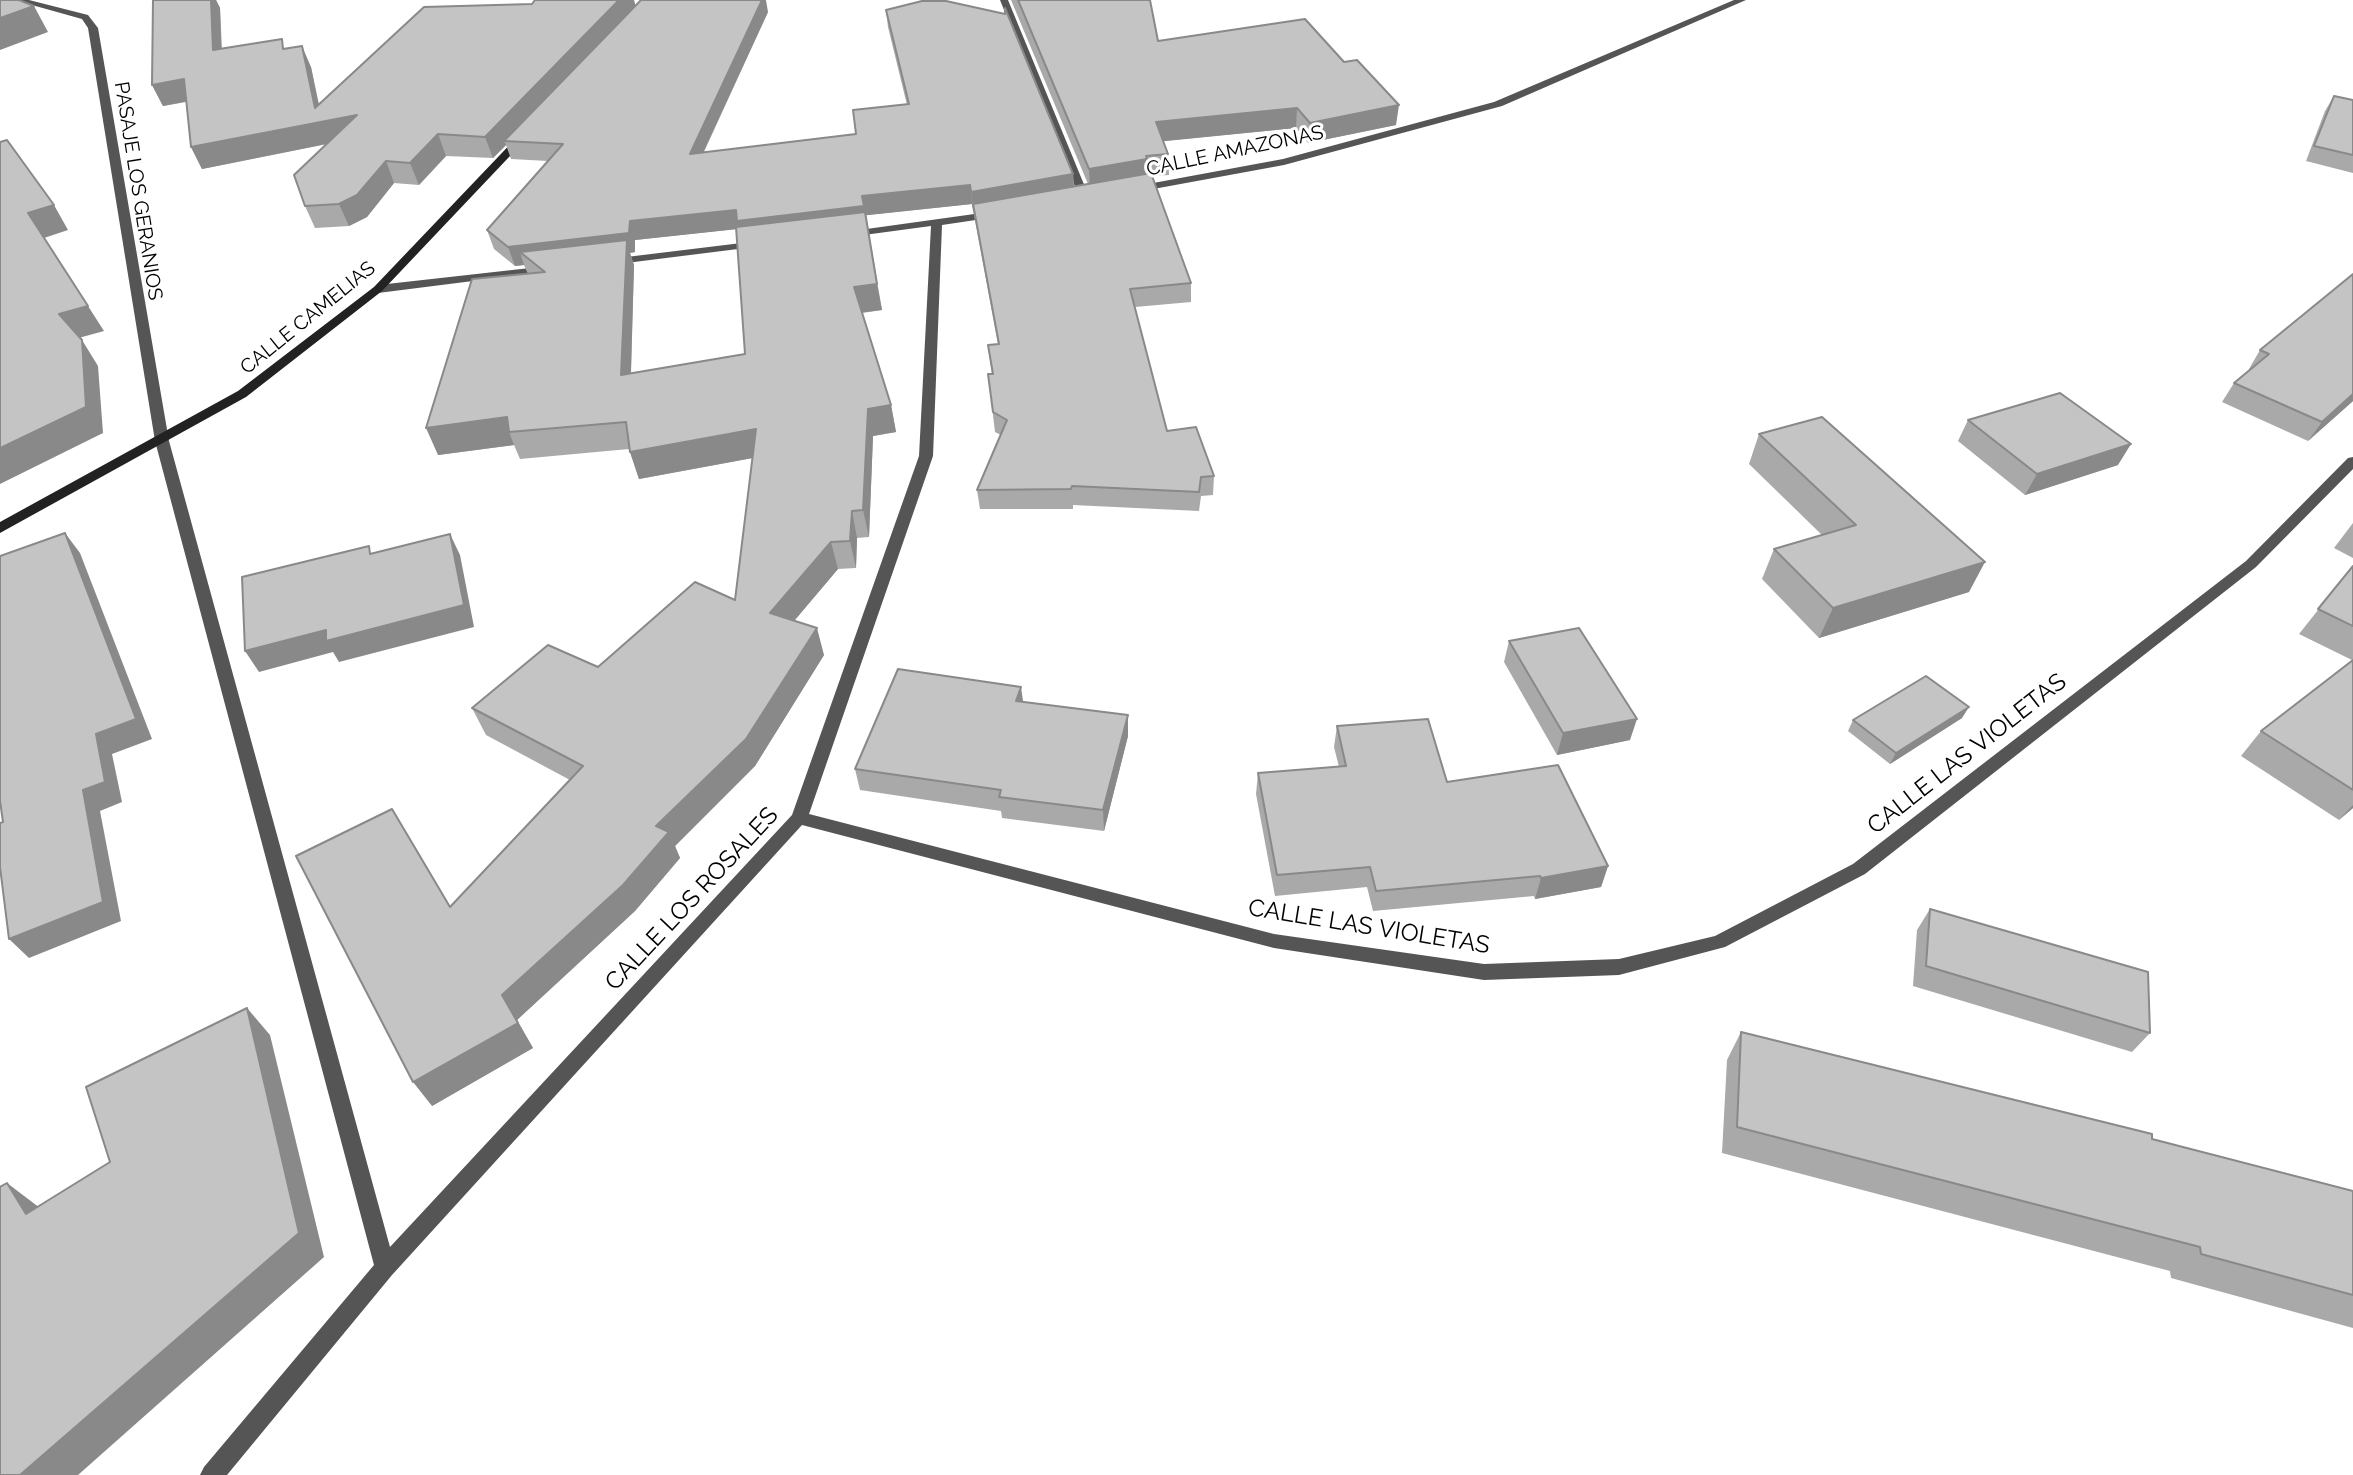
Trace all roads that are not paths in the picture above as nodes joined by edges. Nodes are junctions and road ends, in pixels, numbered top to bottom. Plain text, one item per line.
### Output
1 (18, 0) edge
2 (1004, 0) edge
3 (1742, 0) edge
4 (532, 127) edge
5 (1131, 191) edge
6 (1100, 196) edge
7 (1085, 199) junction
8 (1070, 202) edge
9 (1011, 211) edge
10 (937, 223) junction
11 (829, 236) edge
12 (766, 244) edge
13 (596, 264) edge
14 (565, 267) edge
15 (378, 289) junction
16 (162, 441) junction
17 (2353, 461) edge
18 (0, 528) edge
19 (799, 818) junction
20 (385, 1268) junction
21 (212, 1475) edge

1 - 16 street, PASAJE LOS GERANIOS
2 - 7 street
3 - 5 street, CALLE AMAZONAS
4 - 15 street, CALLE CAMELIAS
6 - 7 street
7 - 8 street
9 - 10 street
10 - 11 street
10 - 19 street, CALLE LOS ROSALES
12 - 13 street
14 - 15 street
15 - 16 street, CALLE CAMELIAS
16 - 18 street, CALLE CAMELIAS
16 - 20 street, PASAJE LOS GERANIOS
17 - 19 street, CALLE LAS VIOLETAS
19 - 20 street, CALLE LOS ROSALES
20 - 21 street, CALLE LOS ROSALES

